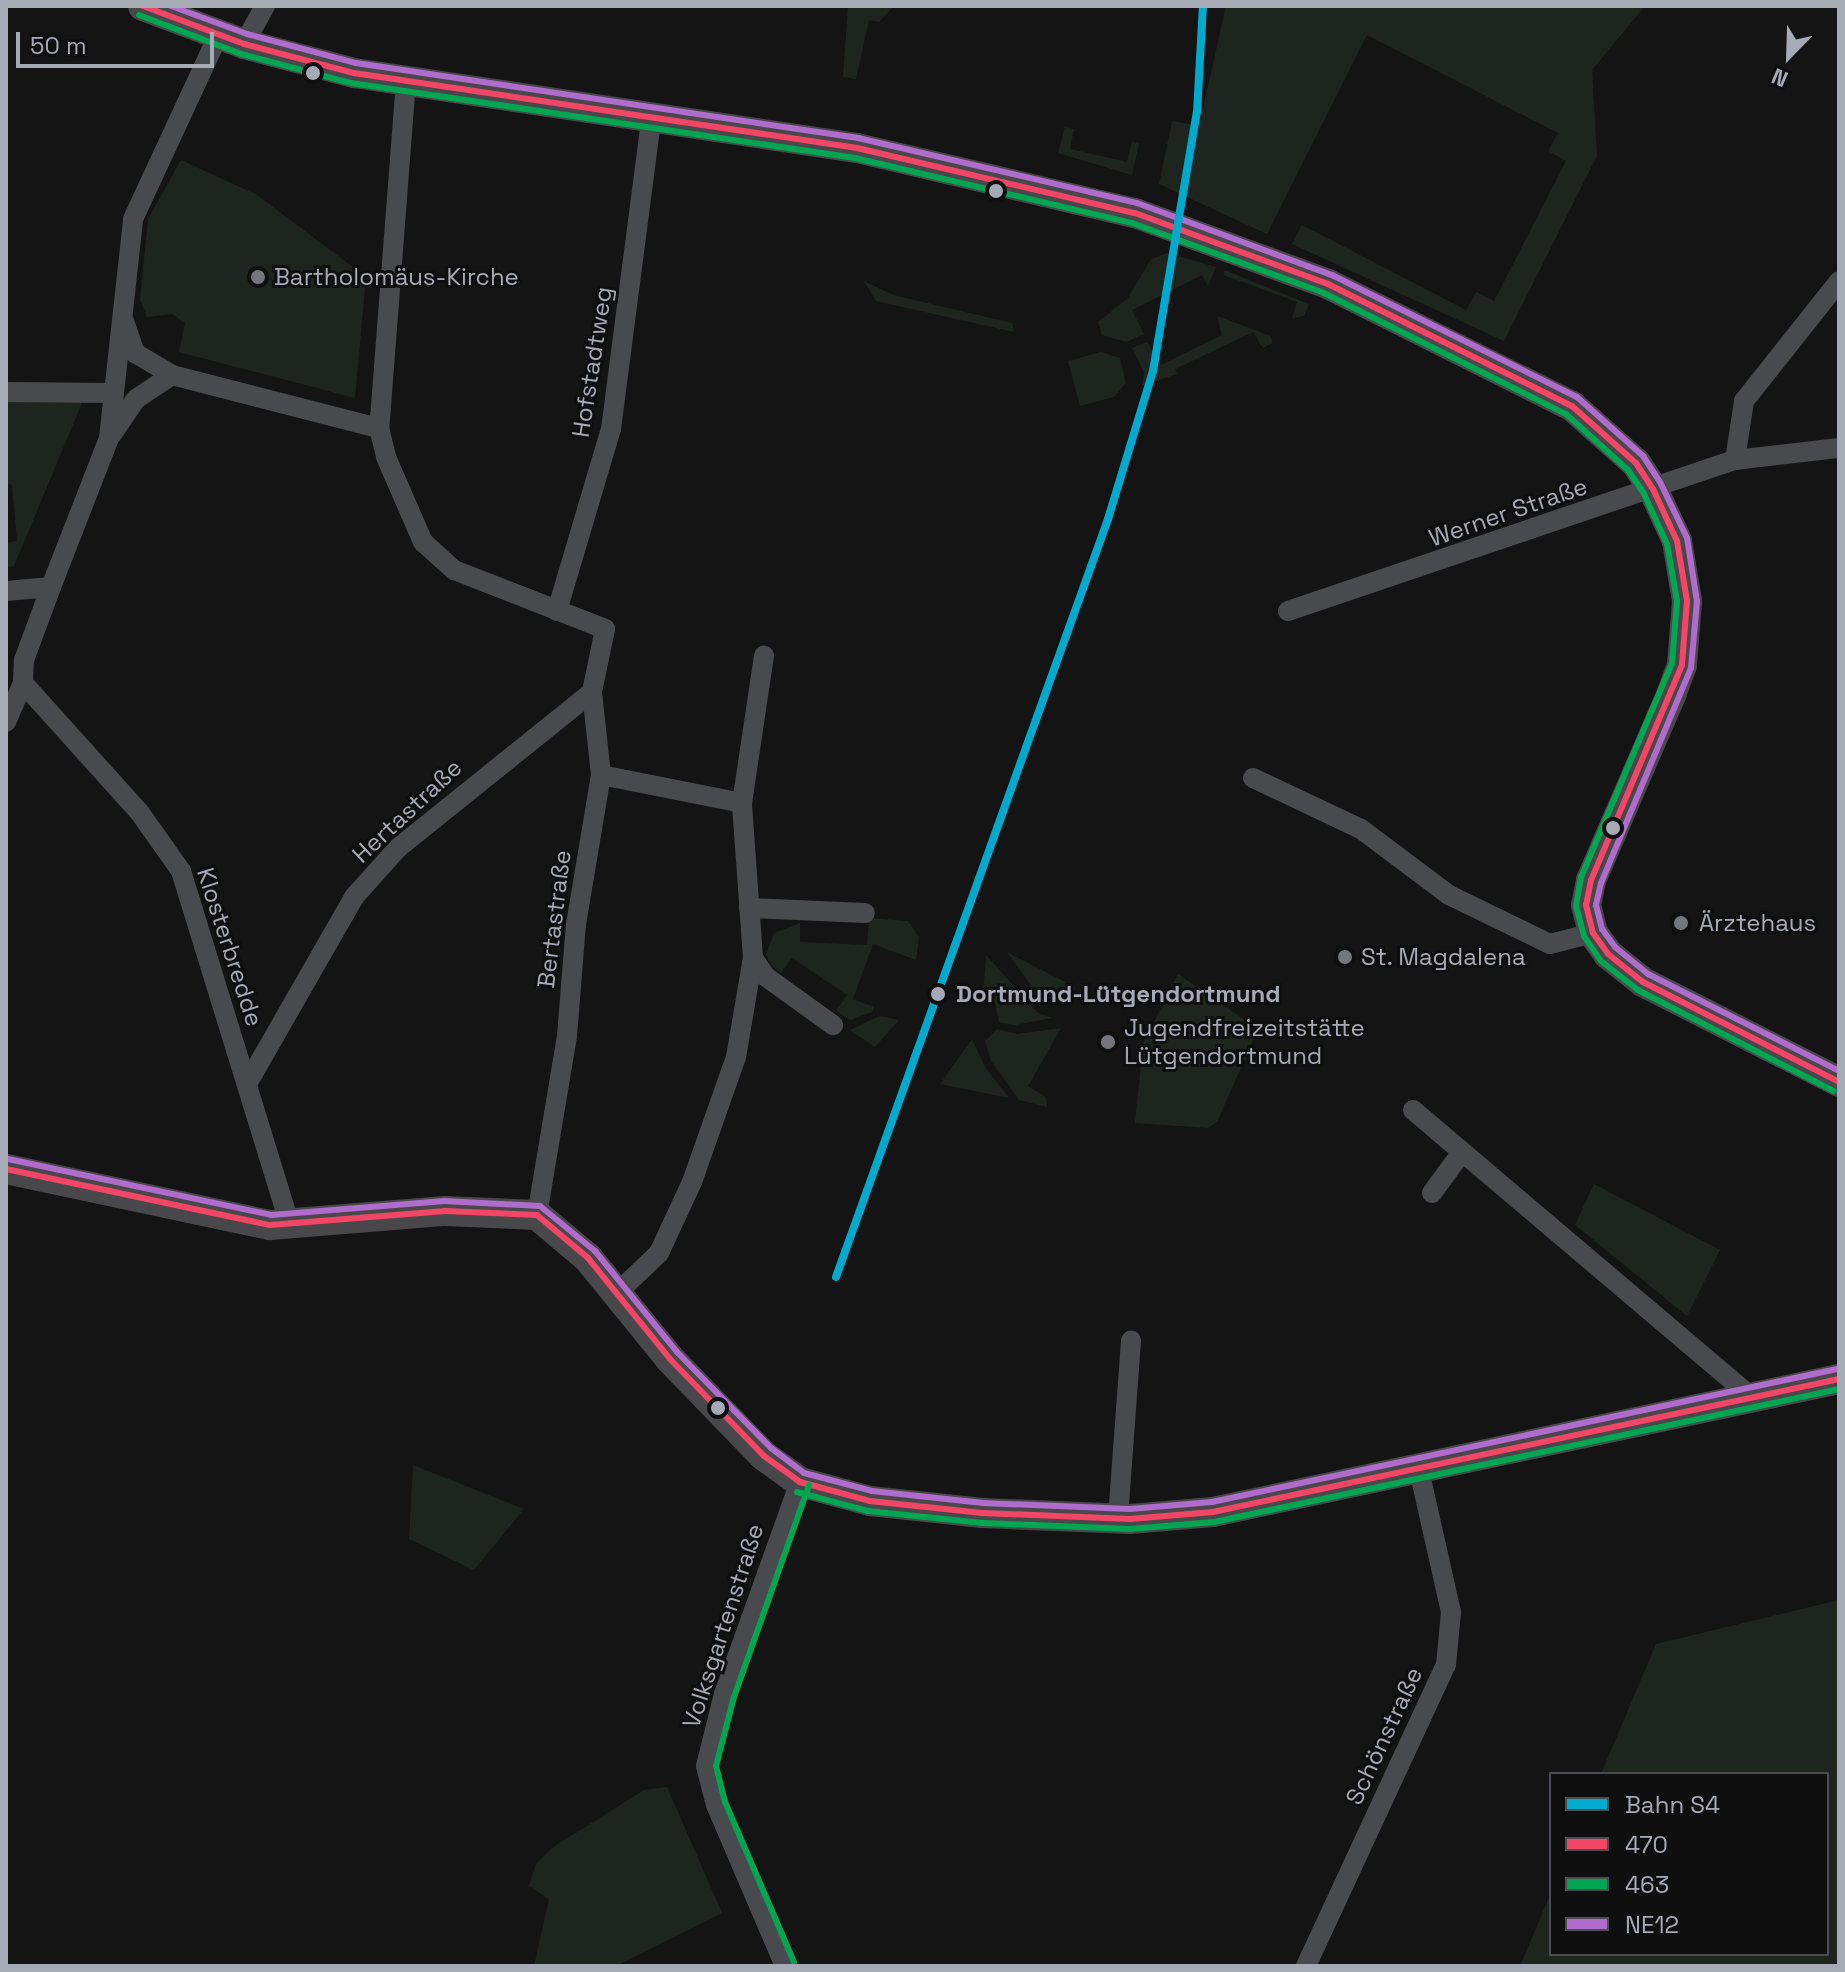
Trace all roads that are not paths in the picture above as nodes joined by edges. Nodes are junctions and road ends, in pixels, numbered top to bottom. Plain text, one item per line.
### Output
1 (143, 6) edge
2 (265, 6) edge
3 (231, 40) junction
4 (406, 81) junction
5 (652, 114) junction
6 (1839, 281) edge
7 (122, 301) junction
8 (172, 375) junction
9 (6, 392) edge
10 (114, 393) junction
11 (379, 428) junction
12 (109, 438) junction
13 (1839, 448) edge
14 (1735, 460) junction
15 (1653, 489) junction
16 (51, 587) junction
17 (6, 591) edge
18 (557, 611) junction
19 (1288, 611) dead end
20 (764, 656) dead end
21 (23, 683) junction
22 (592, 692) junction
23 (6, 722) edge
24 (601, 775) junction
25 (1253, 778) dead end
26 (742, 803) junction
27 (749, 908) junction
28 (865, 913) dead end
29 (1593, 933) junction
30 (753, 958) junction
31 (833, 1025) dead end
32 (1839, 1082) edge
33 (247, 1084) junction
34 (1413, 1110) dead end
35 (1462, 1152) junction
36 (6, 1169) edge
37 (1432, 1193) dead end
38 (537, 1215) junction
39 (290, 1226) junction
40 (616, 1294) junction
41 (1131, 1340) dead end
42 (1839, 1379) edge
43 (1752, 1397) junction
44 (1419, 1470) junction
45 (800, 1482) junction
46 (1118, 1518) junction
47 (785, 1966) edge
48 (1306, 1966) edge

1 - 3 street
2 - 3 street
3 - 4 street
3 - 7 street
4 - 5 street
4 - 11 street
5 - 15 street
5 - 18 street, Hofstadtweg
6 - 14 street
7 - 8 street
7 - 10 street
8 - 11 street
8 - 12 street
9 - 10 street
10 - 12 street
11 - 18 street
12 - 16 street
13 - 14 street, Werner Straße
14 - 15 street, Werner Straße
15 - 19 street, Werner Straße
15 - 29 street
16 - 17 street
16 - 21 street
18 - 22 street, Bertastraße
20 - 26 street
21 - 23 street
21 - 33 street, Klosterbredde
22 - 24 street, Bertastraße
22 - 33 street, Hertastraße
24 - 26 street
24 - 38 street, Bertastraße
25 - 29 street
26 - 27 street
27 - 28 street
27 - 30 street
29 - 32 street
30 - 31 street
30 - 40 street
33 - 39 street, Klosterbredde
34 - 35 street
35 - 37 street
35 - 43 street
36 - 39 street
38 - 39 street
38 - 40 street
40 - 45 street
41 - 46 street
42 - 43 street
43 - 44 street
44 - 46 street
44 - 48 street, Schönstraße
45 - 46 street
45 - 47 street, Volksgartenstraße

